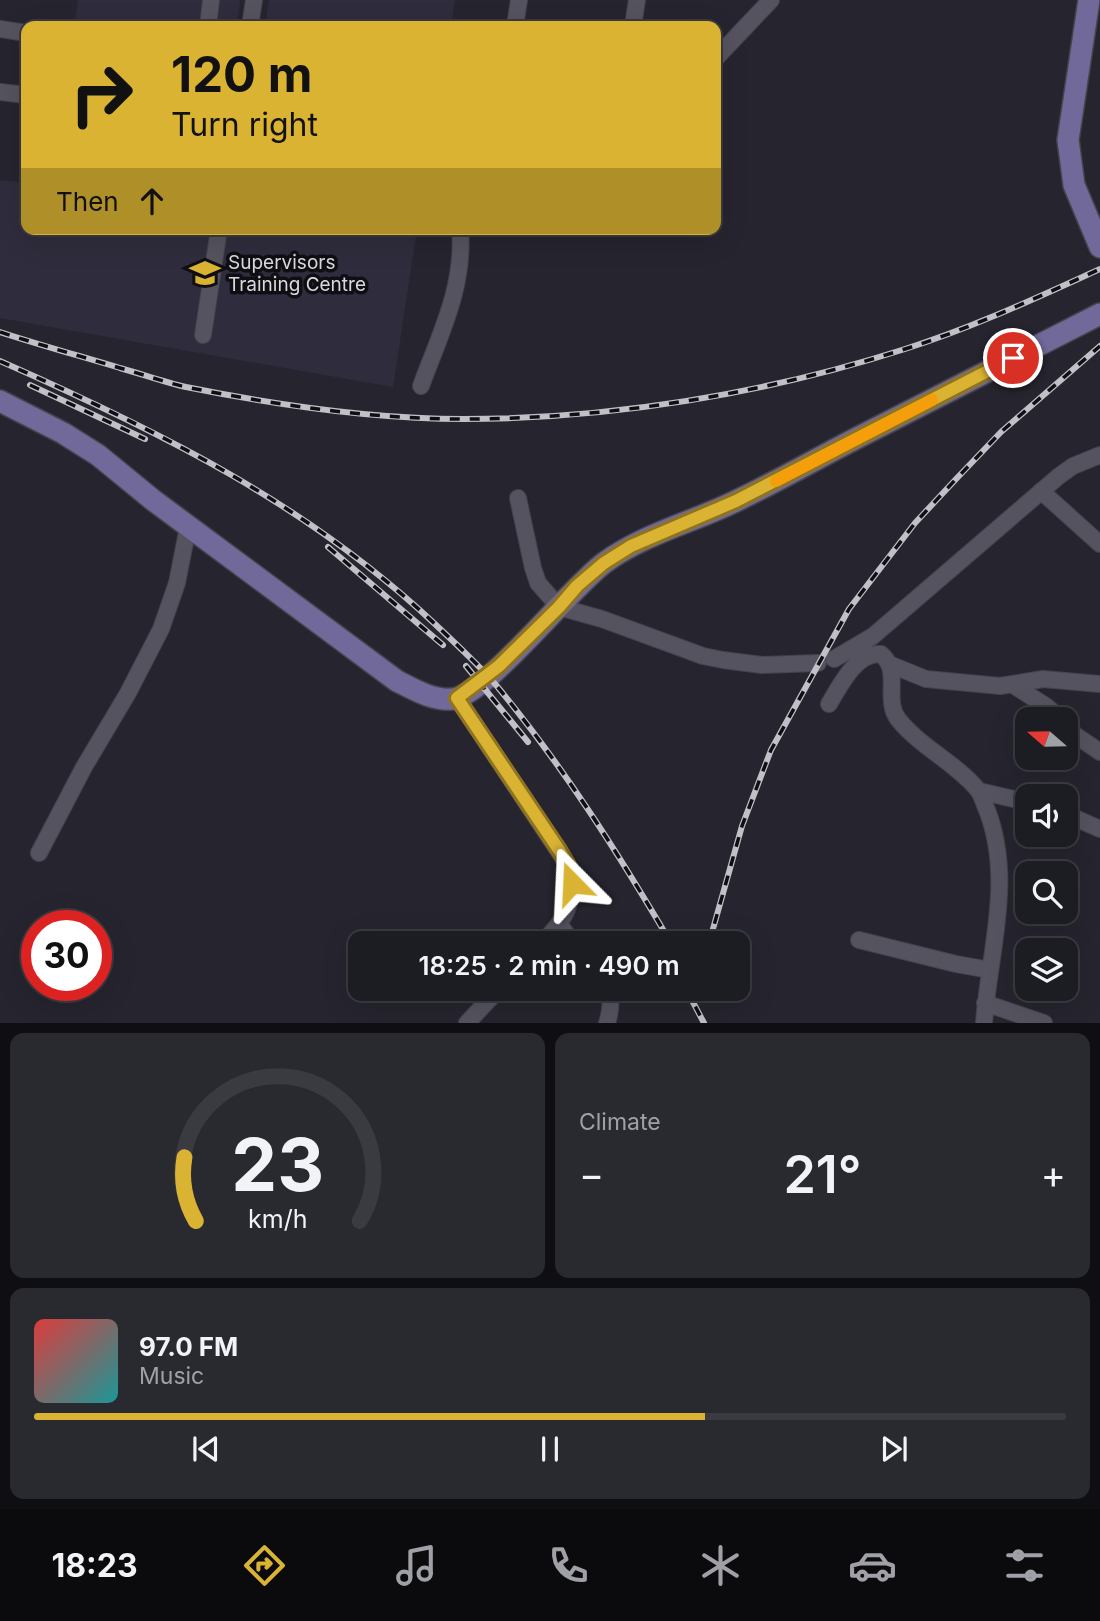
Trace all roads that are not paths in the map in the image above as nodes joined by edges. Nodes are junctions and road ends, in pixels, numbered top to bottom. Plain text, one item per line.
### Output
1 (211, 0) edge
2 (254, 0) edge
3 (519, 0) edge
4 (637, 0) edge
5 (771, 0) edge
6 (1089, 0) edge
7 (209, 21) edge
8 (251, 21) edge
9 (516, 21) edge
10 (634, 21) edge
11 (0, 29) edge
12 (21, 32) edge
13 (721, 53) edge
14 (0, 92) edge
15 (21, 94) edge
16 (218, 235) edge
17 (460, 235) edge
18 (1100, 247) edge
19 (1100, 314) edge
20 (203, 335) dead end
21 (421, 386) dead end
22 (0, 401) edge
23 (1100, 455) edge
24 (1041, 491) junction
25 (518, 498) dead end
26 (188, 527) junction
27 (1100, 544) edge
28 (559, 607) junction
29 (834, 659) dead end
30 (818, 663) dead end
31 (889, 664) junction
32 (1100, 684) edge
33 (1013, 685) junction
34 (457, 698) junction
35 (829, 704) dead end
36 (1047, 707) edge
37 (1078, 737) edge
38 (1100, 752) edge
39 (979, 791) junction
40 (1015, 799) edge
41 (1078, 819) edge
42 (1100, 829) edge
43 (39, 853) dead end
44 (560, 925) junction
45 (554, 931) edge
46 (564, 931) edge
47 (859, 940) dead end
48 (990, 970) junction
49 (488, 1001) edge
50 (611, 1001) edge
51 (985, 1003) junction
52 (467, 1023) edge
53 (607, 1023) edge
54 (984, 1023) edge
55 (1044, 1023) edge

1 - 7 street
2 - 8 street
3 - 9 street
4 - 10 street
5 - 13 street
6 - 18 main road
11 - 12 street
14 - 15 street
16 - 20 street
17 - 21 street
19 - 28 main road
22 - 26 main road
23 - 24 street
24 - 27 street
24 - 29 street
25 - 28 street
26 - 34 main road
26 - 43 street
28 - 30 street
28 - 34 main road
31 - 33 street
31 - 35 street
31 - 39 street
32 - 33 street
33 - 36 street
34 - 44 street
37 - 38 street
39 - 40 street
39 - 48 street
41 - 42 street
44 - 45 street
44 - 46 street
47 - 48 street
48 - 51 street
49 - 52 street
50 - 53 street
51 - 54 street
51 - 55 street

